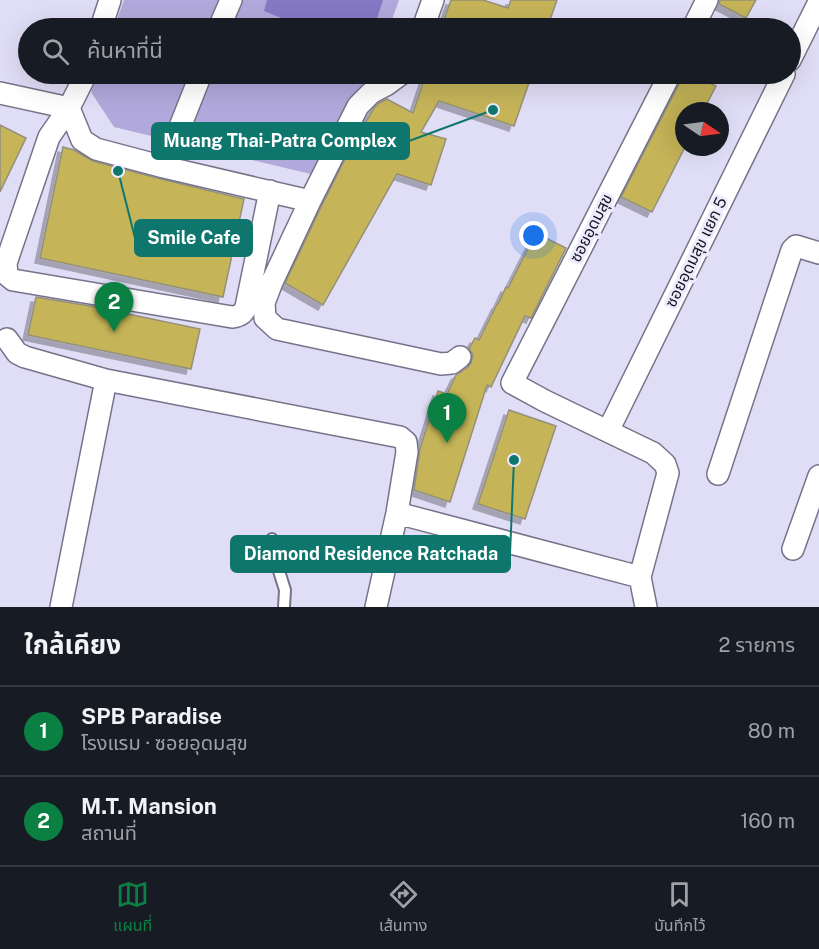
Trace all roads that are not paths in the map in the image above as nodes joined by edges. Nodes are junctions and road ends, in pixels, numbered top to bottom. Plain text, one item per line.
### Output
1 (110, 0) edge
2 (231, 0) edge
3 (433, 0) edge
4 (707, 0) edge
5 (819, 2) edge
6 (104, 18) edge
7 (223, 18) edge
8 (427, 18) edge
9 (698, 18) edge
10 (801, 38) edge
11 (81, 84) edge
12 (197, 84) edge
13 (387, 84) edge
14 (665, 84) edge
15 (779, 84) edge
16 (0, 93) edge
17 (69, 108) junction
18 (164, 167) junction
19 (270, 191) junction
20 (310, 201) junction
21 (819, 252) edge
22 (7, 339) dead end
23 (460, 357) dead end
24 (106, 380) junction
25 (608, 431) junction
26 (718, 474) dead end
27 (819, 476) edge
28 (397, 513) junction
29 (272, 539) dead end
30 (793, 549) dead end
31 (640, 578) junction
32 (61, 607) edge
33 (284, 607) edge
34 (376, 607) edge
35 (646, 607) edge

1 - 6 street
2 - 7 street
3 - 8 street
4 - 9 street
5 - 10 street
11 - 17 street
12 - 18 street
13 - 20 street
14 - 25 street, ซอยอุดมสุข
15 - 25 street, ซอยอุดมสุข แยก 5
16 - 17 street
17 - 18 street
17 - 19 street
18 - 19 street
19 - 20 street
20 - 23 street
21 - 26 street
22 - 24 street
24 - 28 street
24 - 32 street
25 - 31 street
27 - 30 street
28 - 31 street
28 - 34 street
29 - 33 lane
31 - 35 street

